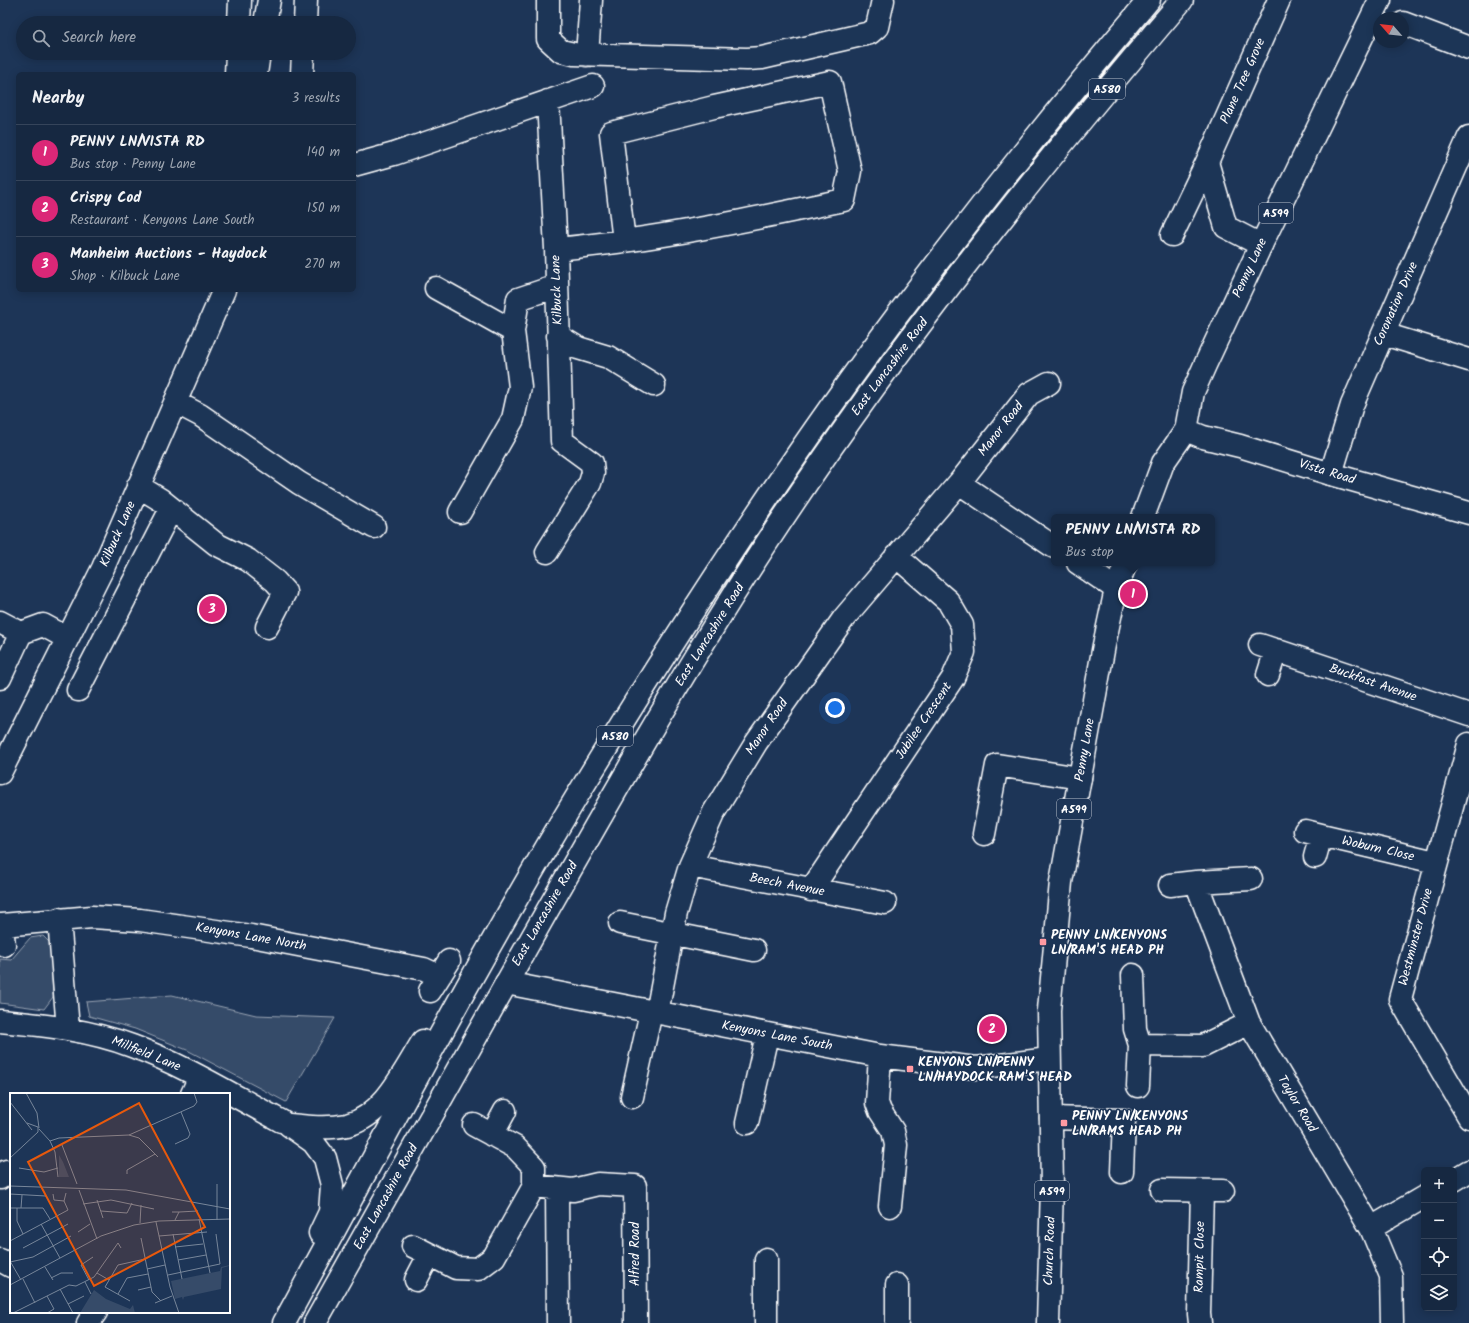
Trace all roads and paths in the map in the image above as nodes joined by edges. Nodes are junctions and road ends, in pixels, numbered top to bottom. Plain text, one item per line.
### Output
1 (240, 0) edge
2 (269, 0) edge
3 (306, 0) edge
4 (548, 0) edge
5 (591, 0) edge
6 (883, 0) edge
7 (1149, 0) edge
8 (1182, 0) edge
9 (1279, 0) edge
10 (1381, 10) edge
11 (239, 16) edge
12 (266, 16) edge
13 (305, 16) edge
14 (1409, 25) edge
15 (1469, 48) edge
16 (587, 55) junction
17 (237, 60) edge
18 (259, 60) edge
19 (303, 60) edge
20 (236, 72) edge
21 (256, 72) edge
22 (302, 72) edge
23 (593, 86) dead end
24 (548, 101) junction
25 (1469, 137) edge
26 (1207, 162) junction
27 (356, 164) edge
28 (1172, 235) dead end
29 (624, 241) junction
30 (1261, 245) junction
31 (556, 249) junction
32 (557, 286) junction
33 (436, 288) dead end
34 (223, 292) edge
35 (513, 331) junction
36 (1384, 334) junction
37 (558, 336) junction
38 (1469, 360) edge
39 (1049, 383) dead end
40 (654, 385) dead end
41 (175, 402) junction
42 (1186, 430) junction
43 (1331, 474) junction
44 (959, 483) junction
45 (138, 486) junction
46 (171, 509) junction
47 (460, 512) dead end
48 (1469, 513) edge
49 (1144, 514) edge
50 (374, 527) dead end
51 (1051, 545) edge
52 (547, 552) dead end
53 (896, 556) junction
54 (1082, 566) edge
55 (1125, 566) edge
56 (1116, 589) junction
57 (0, 622) edge
58 (268, 627) dead end
59 (21, 633) junction
60 (67, 638) junction
61 (1268, 675) dead end
62 (0, 678) edge
63 (78, 690) dead end
64 (1469, 715) edge
65 (1469, 744) edge
66 (0, 773) edge
67 (1080, 778) junction
68 (984, 834) dead end
69 (1315, 857) dead end
70 (1435, 862) junction
71 (690, 866) junction
72 (1251, 880) dead end
73 (1196, 882) junction
74 (1170, 885) dead end
75 (811, 890) junction
76 (885, 903) dead end
77 (508, 914) junction
78 (60, 919) junction
79 (620, 923) dead end
80 (2, 932) edge
81 (672, 934) junction
82 (754, 950) dead end
83 (1133, 975) dead end
84 (439, 976) dead end
85 (506, 983) junction
86 (654, 1012) junction
87 (0, 1021) edge
88 (1249, 1023) junction
89 (68, 1029) junction
90 (767, 1035) junction
91 (1138, 1037) junction
92 (880, 1056) junction
93 (1049, 1059) junction
94 (196, 1085) edge
95 (1138, 1086) dead end
96 (215, 1093) edge
97 (632, 1098) dead end
98 (230, 1100) edge
99 (505, 1112) dead end
100 (1469, 1116) edge
101 (1052, 1118) junction
102 (285, 1123) junction
103 (747, 1123) dead end
104 (1469, 1171) edge
105 (1122, 1172) dead end
106 (10, 1173) edge
107 (0, 1178) edge
108 (1457, 1178) edge
109 (534, 1186) junction
110 (557, 1189) junction
111 (1162, 1190) dead end
112 (1202, 1190) junction
113 (1223, 1191) dead end
114 (1421, 1199) edge
115 (891, 1207) dead end
116 (1371, 1228) junction
117 (766, 1259) dead end
118 (0, 1260) edge
119 (10, 1265) edge
120 (416, 1280) dead end
121 (897, 1285) dead end
122 (95, 1313) edge
123 (88, 1323) edge
124 (278, 1323) edge
125 (284, 1323) edge
126 (315, 1323) edge
127 (558, 1323) edge
128 (636, 1323) edge
129 (766, 1323) edge
130 (897, 1323) edge
131 (1048, 1323) edge
132 (1200, 1323) edge
133 (1392, 1323) edge

1 - 11 main road
2 - 12 main road
3 - 13 main road
4 - 16 main road
5 - 16 main road
6 - 16 main road
7 - 77 main road, East Lancashire Road / A580
8 - 85 main road, East Lancashire Road / A580
9 - 26 main road, Plane Tree Grove
10 - 30 main road, Penny Lane / A599
14 - 15 main road
17 - 20 main road
18 - 21 main road
19 - 22 main road
23 - 24 main road
24 - 27 main road
24 - 31 main road, Kilbuck Lane
25 - 36 main road, Coronation Drive
26 - 28 main road, Plane Tree Grove
26 - 30 main road
29 - 29 main road
29 - 31 main road
30 - 42 main road, Penny Lane / A599
31 - 32 main road, Kilbuck Lane
32 - 35 main road
32 - 37 main road, Kilbuck Lane
33 - 35 main road
34 - 41 main road, Kilbuck Lane
35 - 47 main road
36 - 38 main road
36 - 43 main road, Coronation Drive
37 - 40 main road
37 - 52 main road, Kilbuck Lane
39 - 44 main road, Manor Road
41 - 45 main road, Kilbuck Lane
41 - 50 main road
42 - 43 main road, Vista Road
42 - 49 main road, Penny Lane / A599
43 - 48 main road, Vista Road
44 - 51 main road
44 - 53 main road, Manor Road
45 - 46 main road
45 - 60 main road, Kilbuck Lane
46 - 58 main road
46 - 63 main road
53 - 71 main road, Manor Road
53 - 75 main road, Jubilee Crescent
54 - 56 main road
55 - 56 main road, Penny Lane / A599
56 - 67 main road, Penny Lane / A599
57 - 59 main road
59 - 60 main road
59 - 62 main road
60 - 66 main road, Kilbuck Lane
61 - 64 main road, Buckfast Avenue
65 - 70 main road, Westminster Drive
67 - 68 main road
67 - 93 main road, Penny Lane / A599
69 - 70 main road, Woburn Close
70 - 100 main road, Westminster Drive
71 - 75 main road, Beech Avenue
71 - 81 main road, Manor Road
72 - 73 main road
73 - 74 main road
73 - 88 main road, Taylor Road
75 - 76 main road, Beech Avenue
77 - 102 main road
77 - 125 main road, East Lancashire Road / A580
78 - 80 main road, Kenyons Lane North
78 - 84 main road, Kenyons Lane North
78 - 89 main road
79 - 81 main road
81 - 82 main road
81 - 86 main road, Manor Road
83 - 91 main road
85 - 86 main road, Kenyons Lane South
85 - 126 main road, East Lancashire Road / A580
86 - 90 main road, Kenyons Lane South
86 - 97 main road, Manor Road
87 - 89 main road, Millfield Lane
88 - 91 main road
88 - 116 main road, Taylor Road
89 - 94 main road, Millfield Lane
90 - 92 main road, Kenyons Lane South
90 - 103 main road
91 - 95 main road
92 - 93 main road, Kenyons Lane South
92 - 115 main road
93 - 101 main road, Church Road / A599
94 - 96 main road, Millfield Lane
98 - 102 main road, Millfield Lane
99 - 109 main road
101 - 105 main road
101 - 131 main road, Church Road / A599
102 - 124 main road, Millfield Lane
104 - 108 main road
106 - 107 main road
109 - 110 main road
109 - 120 main road
110 - 127 main road
110 - 128 main road, Alfred Road
111 - 112 main road
112 - 113 main road
112 - 132 main road, Rampit Close
114 - 116 main road
116 - 133 main road, Taylor Road
117 - 129 main road
118 - 119 main road
121 - 130 main road
122 - 123 main road

